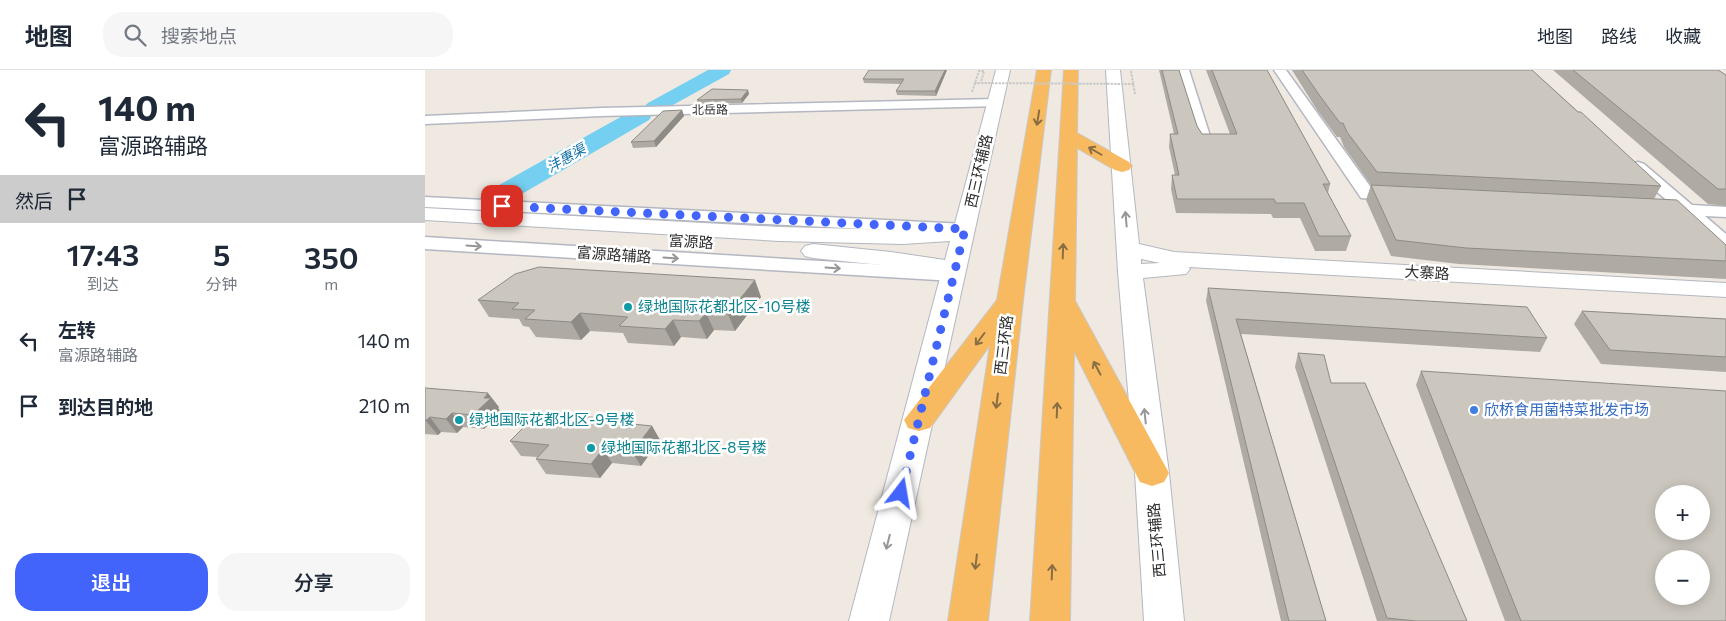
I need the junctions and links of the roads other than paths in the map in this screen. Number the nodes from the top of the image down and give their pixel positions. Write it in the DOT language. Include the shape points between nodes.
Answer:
graph roads {
  1 [pos="1044,70"];
  2 [pos="1071,70"];
  3 [pos="1183,70"];
  4 [pos="1280,70"];
  5 [pos="1124,77"];
  6 [pos="993,85"];
  7 [pos="425,120"];
  8 [pos="1068,135"];
  9 [pos="1204,138"];
  10 [pos="1630,159"];
  11 [pos="1122,166"];
  12 [pos="1415,196"];
  13 [pos="425,202"];
  14 [pos="1639,208"];
  15 [pos="1688,210"];
  16 [pos="1726,212"];
  17 [pos="425,214"];
  18 [pos="425,226"];
  19 [pos="965,231"];
  20 [pos="425,243"];
  21 [pos="1726,244"];
  22 [pos="1129,260"];
  23 [pos="954,272"];
  24 [pos="1726,290"];
  25 [pos="1010,300"];
  26 [pos="1061,300"];
  27 [pos="1726,301"];
  28 [pos="919,420"];
  29 [pos="1152,473"];
  30 [pos="869,621"];
  31 [pos="968,621"];
  32 [pos="1050,621"];
  33 [pos="1164,621"];
  1 -- 25 [label="highway, 西三环路, one-way"];
  2 -- 8 [label="highway"];
  3 -- 9 [label="street"];
  4 -- 12 [label="street" via="1367,194"];
  5 -- 11 [label="main road, 西三环辅路"];
  6 -- 7 [label="street, 北岳路" via="601,112"];
  6 -- 19 [label="main road, 西三环辅路"];
  11 -- 8 [label="highway, one-way"];
  26 -- 8 [label="highway, one-way"];
  10 -- 15 [label="street"];
  22 -- 11 [label="main road, 西三环辅路, one-way"];
  13 -- 19 [label="street"];
  14 -- 15 [label="street"];
  15 -- 16 [label="street"];
  15 -- 21 [label="street"];
  17 -- 19 [label="main road, 富源路" via="789,234 903,237"];
  18 -- 23 [label="main road, 富源路" via="743,245 891,259"];
  19 -- 23 [label="main road, 西三环辅路"];
  20 -- 23 [label="street, 富源路辅路, one-way"];
  22 -- 24 [label="main road, 大寨路" via="1175,259"];
  22 -- 27 [label="main road, 大寨路" via="1174,269"];
  29 -- 22 [label="main road, 西三环辅路, one-way"];
  23 -- 28 [label="main road, 西三环辅路"];
  25 -- 28 [label="highway, one-way"];
  25 -- 31 [label="highway, 西三环路, one-way"];
  29 -- 26 [label="highway, one-way"];
  32 -- 26 [label="highway, one-way"];
  28 -- 30 [label="main road, 西三环辅路, one-way"];
  29 -- 33 [label="main road, 西三环辅路"];
}
